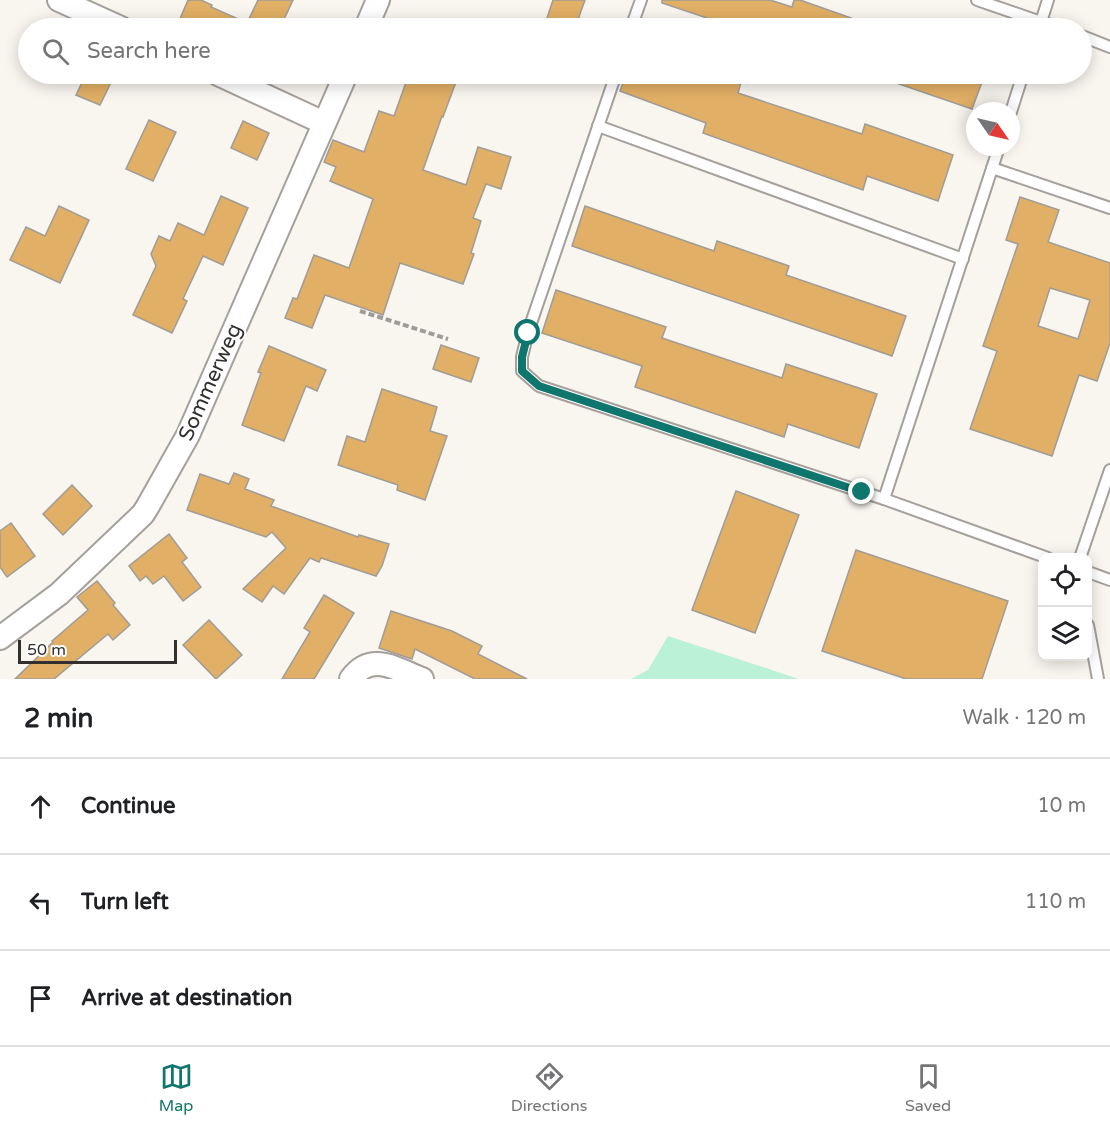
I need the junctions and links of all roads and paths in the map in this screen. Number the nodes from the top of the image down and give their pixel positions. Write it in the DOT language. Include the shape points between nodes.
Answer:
graph roads {
  1 [pos="59,0"];
  2 [pos="378,0"];
  3 [pos="641,0"];
  4 [pos="977,0"];
  5 [pos="1048,0"];
  6 [pos="99,18"];
  7 [pos="370,18"];
  8 [pos="635,18"];
  9 [pos="1022,18"];
  10 [pos="1042,18"];
  11 [pos="1092,40"];
  12 [pos="1110,46"];
  13 [pos="240,84"];
  14 [pos="342,84"];
  15 [pos="613,84"];
  16 [pos="1020,84"];
  17 [pos="1014,102"];
  18 [pos="324,123"];
  19 [pos="598,126"];
  20 [pos="996,156"];
  21 [pos="993,168"];
  22 [pos="1110,208"];
  23 [pos="963,259"];
  24 [pos="360,311"];
  25 [pos="448,339"];
  26 [pos="1110,470"];
  27 [pos="884,500"];
  28 [pos="1082,553"];
  29 [pos="1038,555"];
  30 [pos="1092,573"];
  31 [pos="1110,580"];
  32 [pos="0,638"];
  33 [pos="1092,647"];
  34 [pos="351,679"];
  35 [pos="422,679"];
  36 [pos="1098,679"];
  1 -- 6 [label="street"];
  2 -- 7 [label="street"];
  3 -- 8 [label="lane"];
  4 -- 9 [label="lane"];
  5 -- 10 [label="lane"];
  11 -- 12 [label="lane"];
  13 -- 18 [label="street"];
  14 -- 18 [label="street, Sommerweg"];
  15 -- 19 [label="lane"];
  16 -- 17 [label="lane"];
  18 -- 32 [label="street, Sommerweg" via="188,435 143,514 59,594"];
  19 -- 23 [label="lane"];
  19 -- 27 [label="lane" via="528,333 522,371 539,386"];
  20 -- 21 [label="lane"];
  21 -- 22 [label="lane"];
  21 -- 23 [label="lane"];
  23 -- 27 [label="lane"];
  24 -- 25 [label="path"];
  26 -- 28 [label="lane"];
  27 -- 29 [label="lane"];
  30 -- 31 [label="lane"];
  33 -- 36 [label="lane"];
  34 -- 35 [label="street" via="360,668 372,663"];
}
